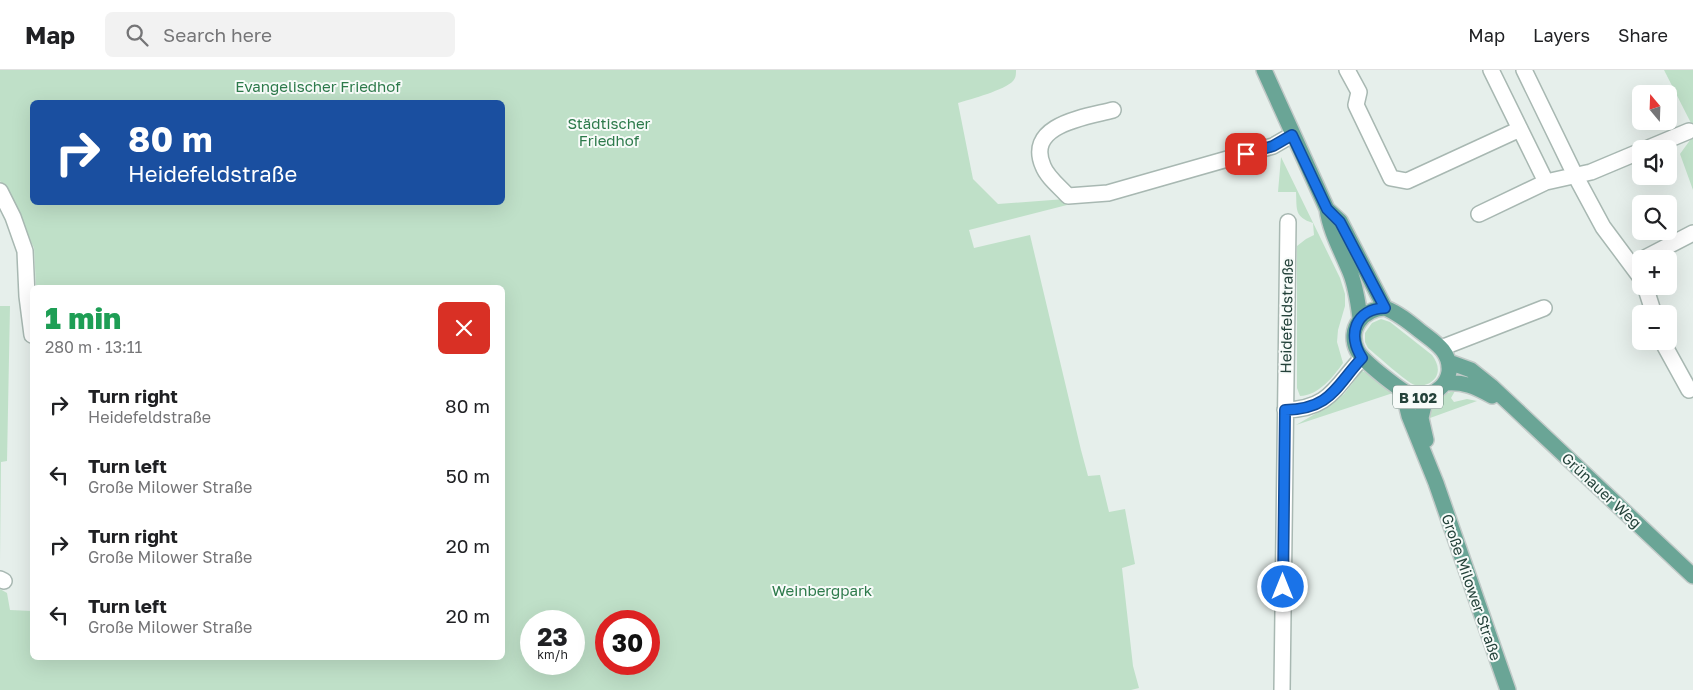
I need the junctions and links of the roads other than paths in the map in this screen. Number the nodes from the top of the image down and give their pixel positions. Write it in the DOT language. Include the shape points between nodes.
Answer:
graph roads {
  1 [pos="1264,70"];
  2 [pos="1348,70"];
  3 [pos="1491,70"];
  4 [pos="1524,70"];
  5 [pos="1113,110"];
  6 [pos="1520,129"];
  7 [pos="1689,131"];
  8 [pos="1292,135"];
  9 [pos="1668,140"];
  10 [pos="1632,155"];
  11 [pos="1575,175"];
  12 [pos="1546,182"];
  13 [pos="0,191"];
  14 [pos="1327,209"];
  15 [pos="1478,214"];
  16 [pos="1288,222"];
  17 [pos="1693,234"];
  18 [pos="1660,250"];
  19 [pos="1632,254"];
  20 [pos="1385,308"];
  21 [pos="1544,308"];
  22 [pos="1360,318"];
  23 [pos="30,319"];
  24 [pos="1441,348"];
  25 [pos="1667,350"];
  26 [pos="1362,358"];
  27 [pos="1449,362"];
  28 [pos="1445,383"];
  29 [pos="1689,390"];
  30 [pos="1403,391"];
  31 [pos="1426,397"];
  32 [pos="1511,406"];
  33 [pos="1285,410"];
  34 [pos="1436,483"];
  35 [pos="1692,574"];
  36 [pos="1282,690"];
  37 [pos="1508,690"];
  1 -- 8 [label="main road"];
  2 -- 6 [label="street" via="1359,92 1356,105 1391,178 1407,181"];
  3 -- 6 [label="street"];
  4 -- 11 [label="street"];
  5 -- 8 [label="street" via="1063,124 1048,132 1043,139 1040,152 1043,167 1068,196 1108,193 1273,146"];
  6 -- 12 [label="street"];
  7 -- 9 [label="street"];
  8 -- 14 [label="main road"];
  10 -- 11 [label="street" via="1591,172"];
  11 -- 12 [label="street"];
  11 -- 19 [label="street" via="1603,226"];
  12 -- 15 [label="street"];
  13 -- 23 [label="street" via="14,217 25,251"];
  14 -- 20 [label="main road" via="1340,222"];
  14 -- 22 [label="main road" via="1329,224 1351,274"];
  16 -- 33 [label="street, Heidefeldstraße"];
  17 -- 18 [label="street"];
  20 -- 22 [label="main road" via="1370,310"];
  20 -- 24 [label="main road" via="1394,311"];
  21 -- 24 [label="street"];
  22 -- 26 [label="main road" via="1354,340"];
  24 -- 27 [label="main road"];
  25 -- 29 [label="street"];
  26 -- 30 [label="main road, B 102"];
  26 -- 33 [label="street" via="1323,402 1299,410"];
  27 -- 28 [label="main road, B 102"];
  27 -- 32 [label="main road, Grünauer Weg" via="1471,370"];
  28 -- 31 [label="main road, B 102"];
  28 -- 32 [label="main road, Grünauer Weg" via="1467,384"];
  30 -- 31 [label="main road, B 102"];
  30 -- 34 [label="main road, Große Milower Straße / B 102" via="1409,416"];
  31 -- 34 [label="main road, Große Milower Straße / B 102" via="1421,418"];
  32 -- 35 [label="main road, Grünauer Weg"];
  33 -- 36 [label="street, Heidefeldstraße"];
  34 -- 37 [label="main road, Große Milower Straße / B 102"];
}
